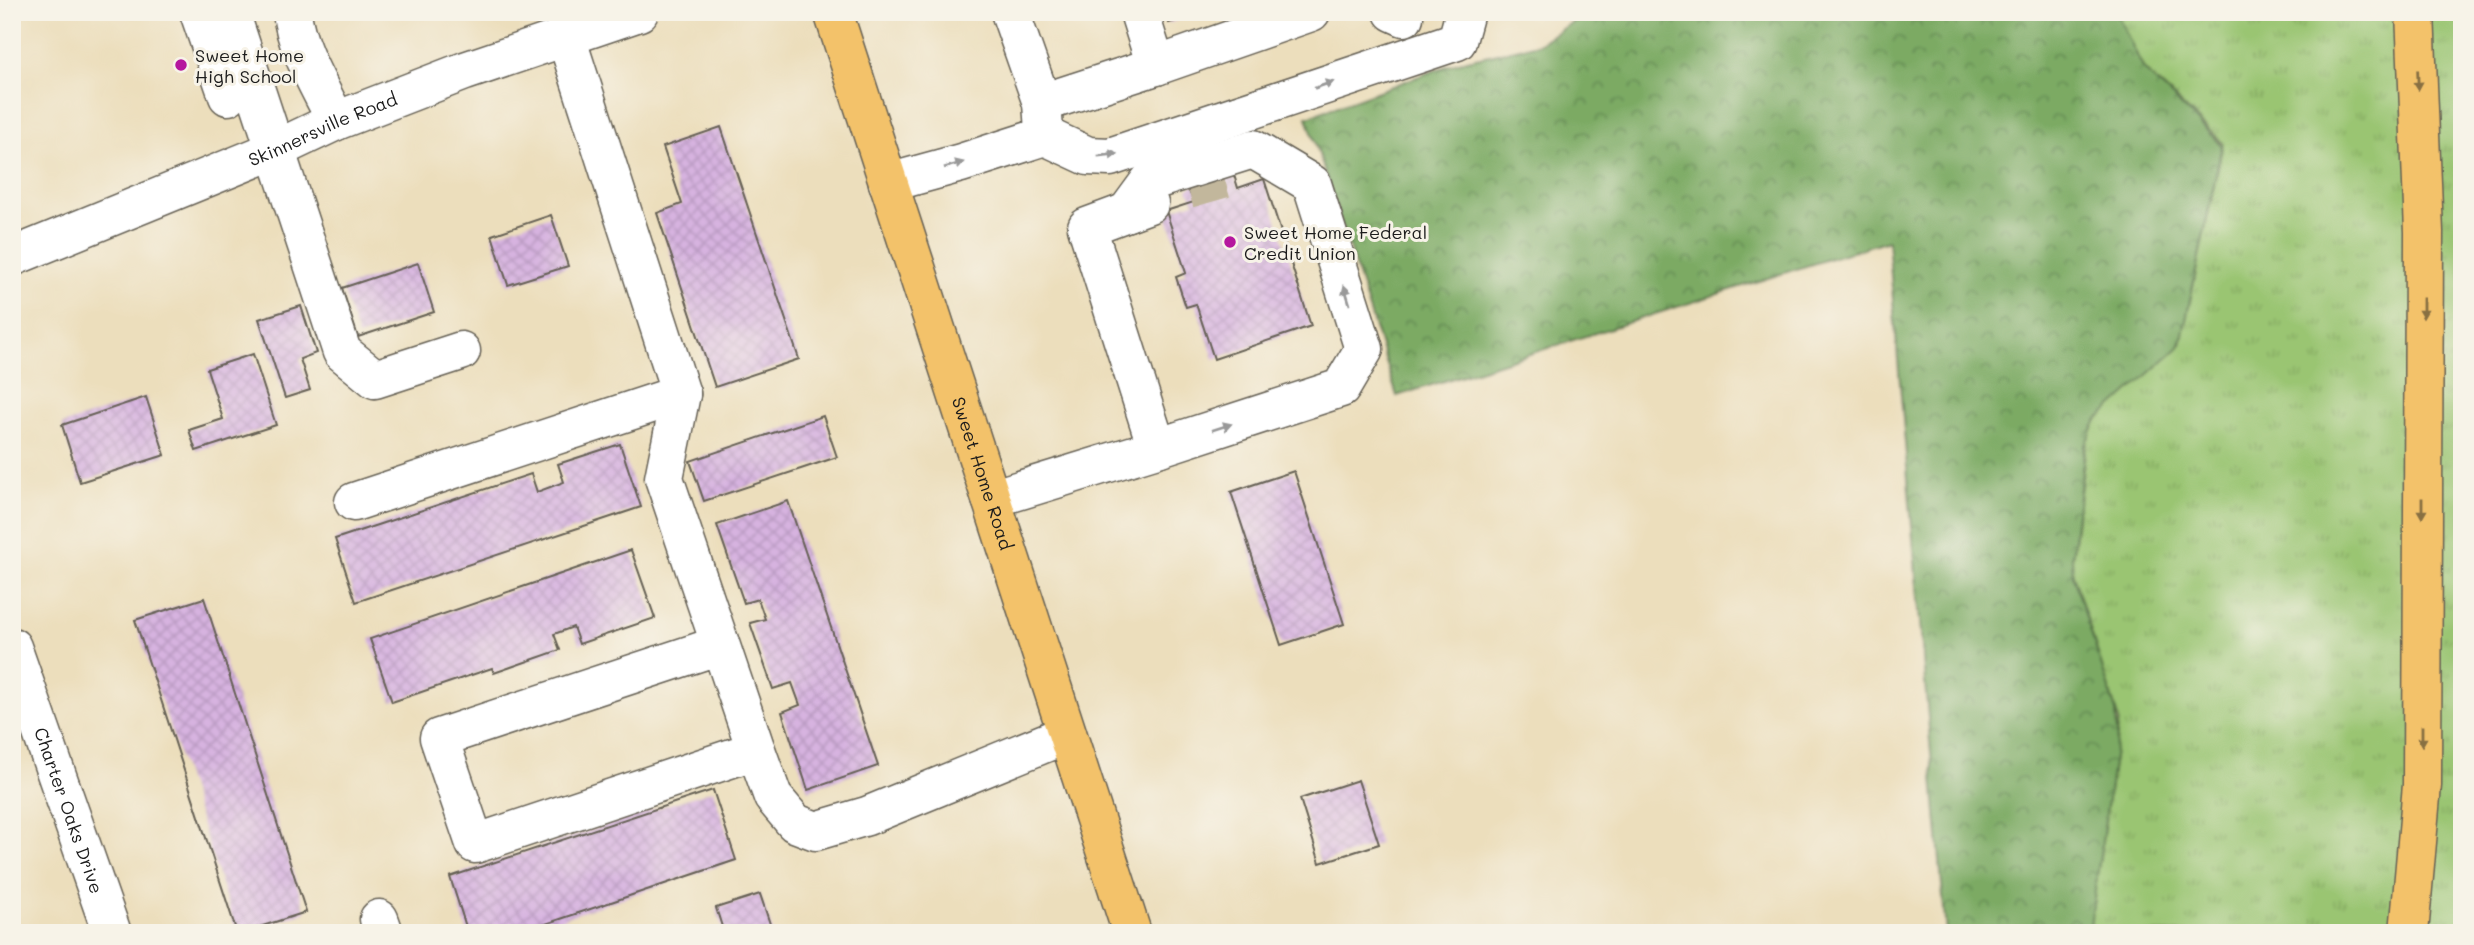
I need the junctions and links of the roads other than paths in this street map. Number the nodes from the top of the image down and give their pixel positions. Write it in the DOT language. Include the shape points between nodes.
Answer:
graph roads {
  1 [pos="199,12"];
  2 [pos="230,12"];
  3 [pos="292,12"];
  4 [pos="639,12"];
  5 [pos="833,12"];
  6 [pos="1010,12"];
  7 [pos="1139,12"];
  8 [pos="1311,12"];
  9 [pos="1465,12"];
  10 [pos="2415,12"];
  11 [pos="566,37"];
  12 [pos="1156,66"];
  13 [pos="228,96"];
  14 [pos="1043,119"];
  15 [pos="336,121"];
  16 [pos="277,149"];
  17 [pos="1282,166"];
  18 [pos="1233,176"];
  19 [pos="888,183"];
  20 [pos="1188,189"];
  21 [pos="1127,212"];
  22 [pos="12,257"];
  23 [pos="461,351"];
  24 [pos="681,394"];
  25 [pos="1157,449"];
  26 [pos="991,499"];
  27 [pos="354,502"];
  28 [pos="720,645"];
  29 [pos="12,647"];
  30 [pos="1068,734"];
  31 [pos="756,750"];
  32 [pos="112,933"];
  33 [pos="1132,933"];
  34 [pos="2409,933"];
  1 -- 13 [label="street"];
  2 -- 16 [label="street"];
  3 -- 15 [label="street" via="306,60"];
  4 -- 11 [label="street, Skinnersville Road"];
  5 -- 19 [label="main road, Sweet Home Road"];
  6 -- 14 [label="street"];
  7 -- 12 [label="street"];
  8 -- 12 [label="street"];
  14 -- 9 [label="street, one-way" via="1088,156 1110,157 1457,41"];
  10 -- 34 [label="main road, one-way" via="2424,232 2422,771"];
  11 -- 15 [label="street, Skinnersville Road"];
  11 -- 24 [label="street"];
  12 -- 14 [label="street"];
  19 -- 14 [label="street, one-way" via="961,163"];
  15 -- 16 [label="street, Skinnersville Road"];
  16 -- 22 [label="street, Skinnersville Road"];
  16 -- 23 [label="street" via="342,352 375,379"];
  17 -- 18 [label="street"];
  17 -- 21 [label="street" via="1253,149 1149,182"];
  25 -- 17 [label="street, one-way" via="1341,388 1364,349 1312,184"];
  19 -- 26 [label="main road, Sweet Home Road"];
  20 -- 21 [label="street"];
  21 -- 25 [label="street" via="1087,227"];
  24 -- 27 [label="street"];
  24 -- 28 [label="street" via="664,478"];
  25 -- 26 [label="street"];
  26 -- 30 [label="main road, Sweet Home Road"];
  28 -- 31 [label="street"];
  28 -- 31 [label="street" via="439,738 475,844"];
  29 -- 32 [label="street, Charter Oaks Drive"];
  30 -- 31 [label="street" via="867,817 816,831 795,823 773,797"];
  30 -- 33 [label="main road, Sweet Home Road"];
}
